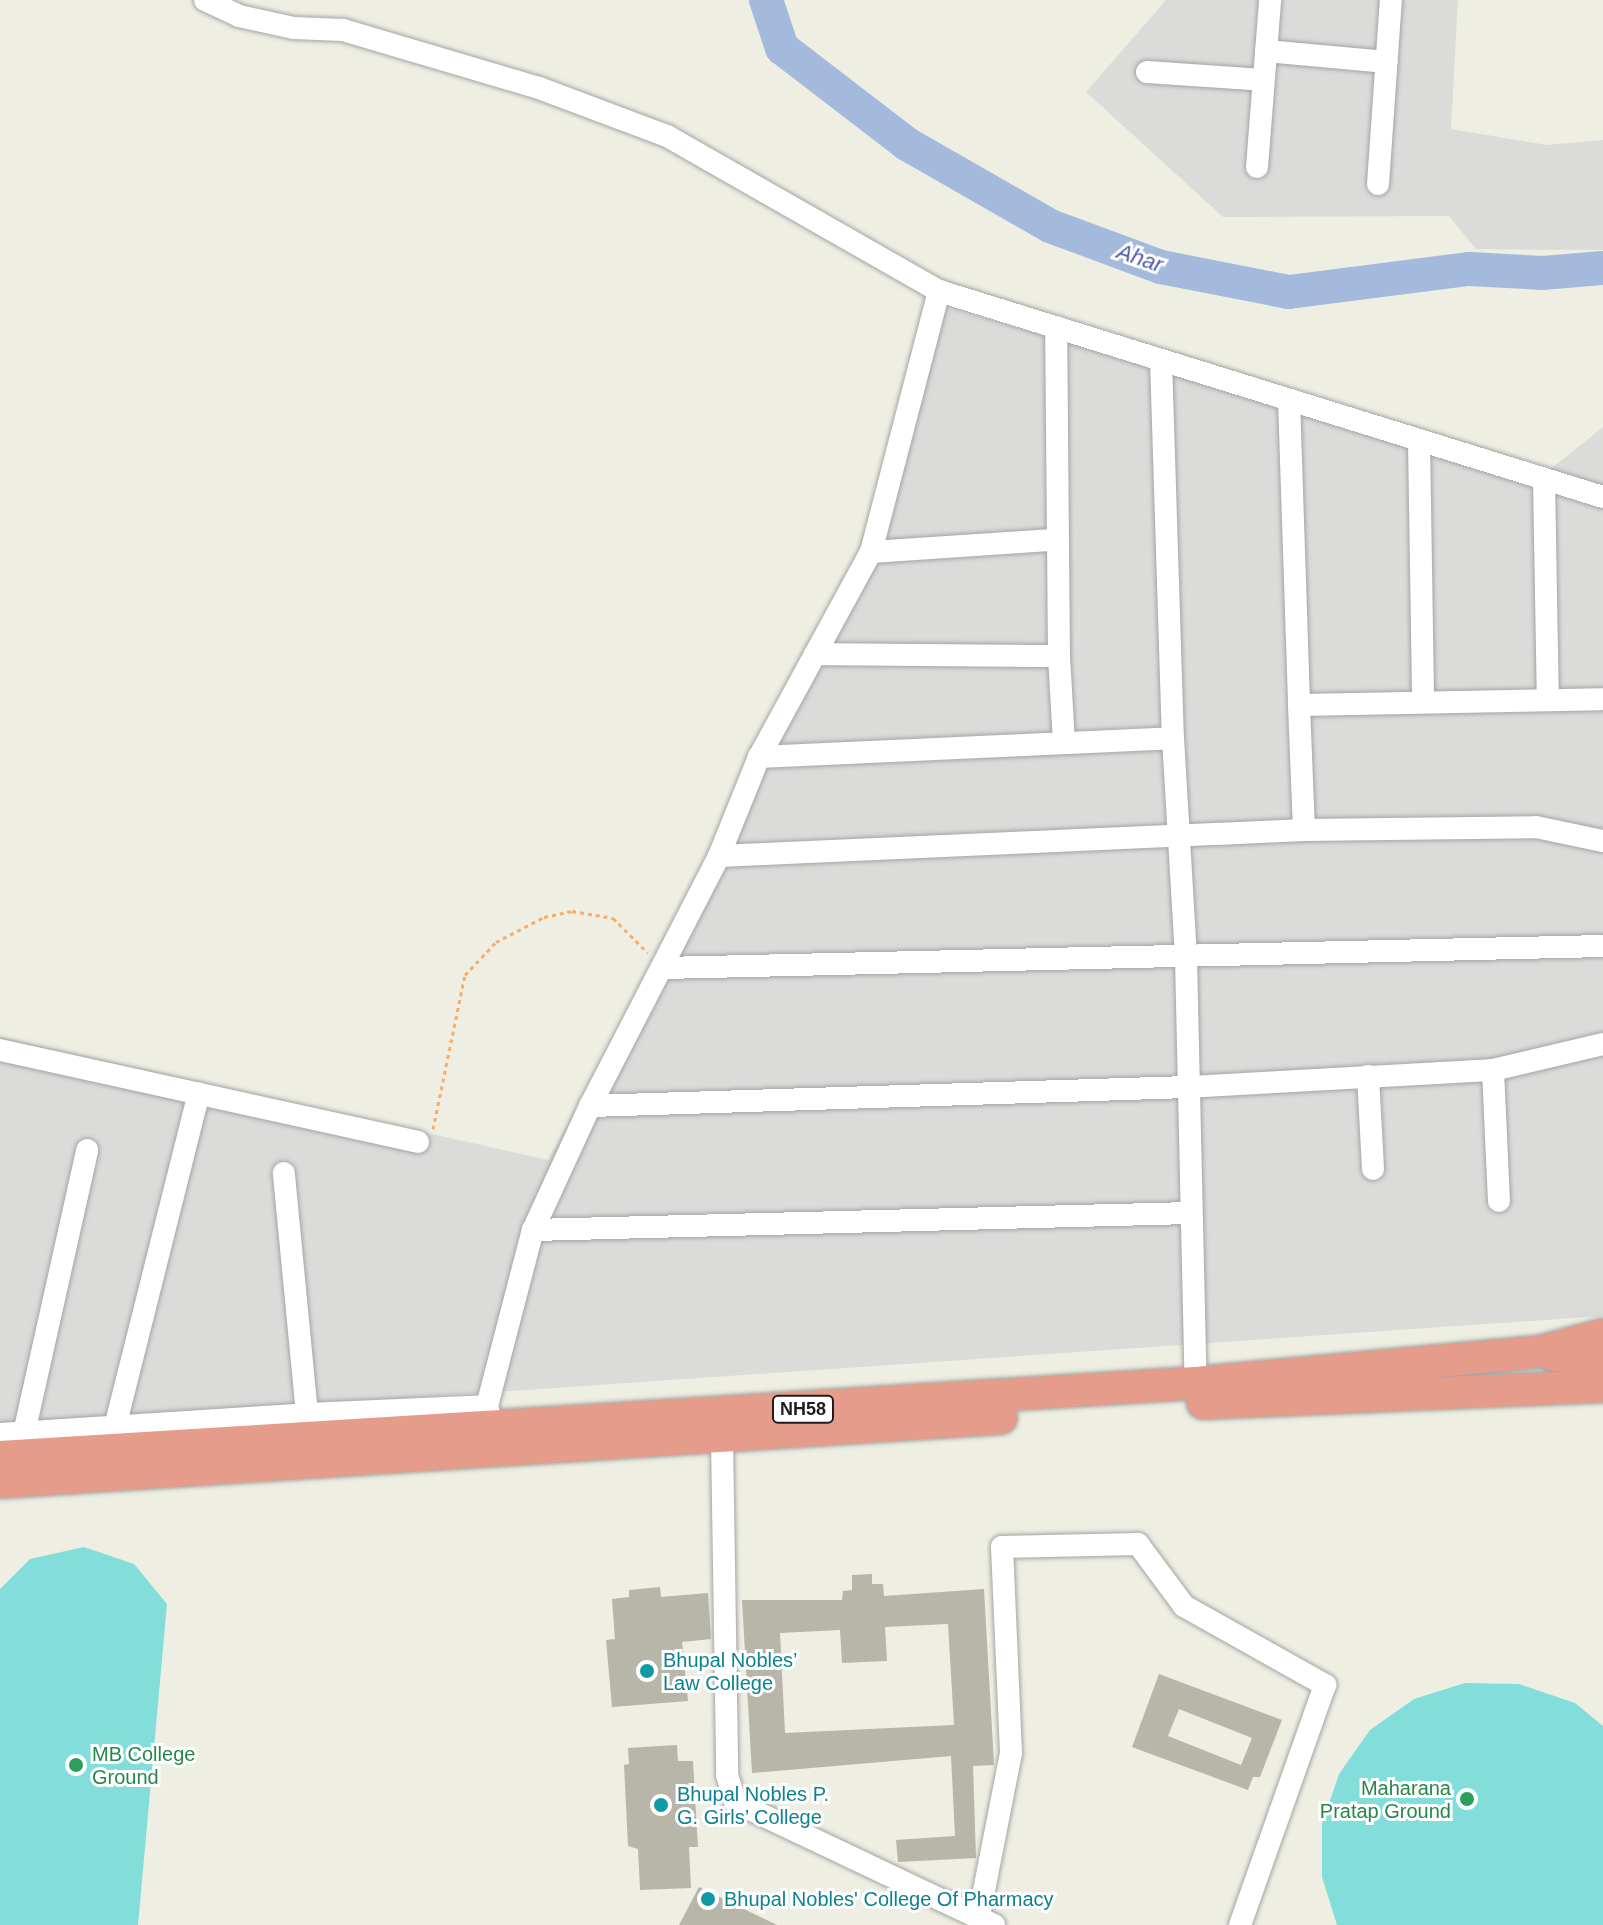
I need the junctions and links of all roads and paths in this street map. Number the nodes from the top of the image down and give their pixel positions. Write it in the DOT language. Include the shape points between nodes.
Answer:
graph roads {
  1 [pos="205,0"];
  2 [pos="1270,0"];
  3 [pos="1391,0"];
  4 [pos="1266,51"];
  5 [pos="1387,62"];
  6 [pos="1147,72"];
  7 [pos="1263,80"];
  8 [pos="1257,167"];
  9 [pos="1378,184"];
  10 [pos="939,291"];
  11 [pos="1056,327"];
  12 [pos="1161,360"];
  13 [pos="1289,400"];
  14 [pos="1419,440"];
  15 [pos="1544,479"];
  16 [pos="1603,497"];
  17 [pos="1054,540"];
  18 [pos="871,552"];
  19 [pos="815,654"];
  20 [pos="1059,656"];
  21 [pos="1548,698"];
  22 [pos="1603,699"];
  23 [pos="1423,702"];
  24 [pos="1299,705"];
  25 [pos="1173,738"];
  26 [pos="1064,743"];
  27 [pos="759,757"];
  28 [pos="1304,830"];
  29 [pos="1179,836"];
  30 [pos="1603,841"];
  31 [pos="719,856"];
  32 [pos="1603,946"];
  33 [pos="1186,958"];
  34 [pos="663,968"];
  35 [pos="1603,1044"];
  36 [pos="0,1050"];
  37 [pos="1493,1070"];
  38 [pos="1368,1076"];
  39 [pos="1188,1087"];
  40 [pos="199,1093"];
  41 [pos="590,1106"];
  42 [pos="418,1142"];
  43 [pos="87,1150"];
  44 [pos="1373,1169"];
  45 [pos="284,1173"];
  46 [pos="1499,1201"];
  47 [pos="1190,1213"];
  48 [pos="533,1230"];
  49 [pos="1603,1335"];
  50 [pos="1539,1352"];
  51 [pos="1603,1365"];
  52 [pos="1603,1386"];
  53 [pos="1546,1387"];
  54 [pos="1197,1394"];
  55 [pos="307,1414"];
  56 [pos="490,1416"];
  57 [pos="115,1427"];
  58 [pos="722,1427"];
  59 [pos="24,1433"];
  60 [pos="0,1434"];
  61 [pos="0,1457"];
  62 [pos="0,1482"];
  63 [pos="986,1921"];
  64 [pos="1240,1925"];
  1 -- 10 [label="street" via="239,16 358,34 539,88 667,136"];
  2 -- 4 [label="street"];
  3 -- 5 [label="street"];
  4 -- 5 [label="street"];
  4 -- 7 [label="street"];
  5 -- 9 [label="street"];
  6 -- 7 [label="street"];
  7 -- 8 [label="street"];
  10 -- 11 [label="street"];
  10 -- 18 [label="street"];
  11 -- 12 [label="street"];
  11 -- 17 [label="street"];
  12 -- 13 [label="street"];
  12 -- 25 [label="street"];
  13 -- 14 [label="street"];
  13 -- 24 [label="street"];
  14 -- 15 [label="street"];
  14 -- 23 [label="street"];
  15 -- 16 [label="street"];
  15 -- 21 [label="street"];
  17 -- 18 [label="street"];
  17 -- 20 [label="street"];
  18 -- 19 [label="street"];
  19 -- 20 [label="street"];
  19 -- 27 [label="street"];
  20 -- 26 [label="street"];
  21 -- 22 [label="street"];
  21 -- 23 [label="street"];
  23 -- 24 [label="street"];
  24 -- 28 [label="street"];
  25 -- 26 [label="street"];
  25 -- 29 [label="street"];
  26 -- 27 [label="street"];
  27 -- 31 [label="street"];
  28 -- 29 [label="street"];
  28 -- 30 [label="street" via="1536,827"];
  29 -- 31 [label="street"];
  29 -- 33 [label="street"];
  31 -- 34 [label="street"];
  32 -- 33 [label="street"];
  33 -- 34 [label="street"];
  33 -- 39 [label="street"];
  34 -- 41 [label="street"];
  34 -- 42 [label="path" via="613,918 572,911 544,917 496,942 465,975 433,1132"];
  35 -- 37 [label="street"];
  36 -- 40 [label="street"];
  37 -- 38 [label="street"];
  37 -- 46 [label="street"];
  38 -- 39 [label="street"];
  38 -- 44 [label="street"];
  39 -- 41 [label="street"];
  39 -- 47 [label="street"];
  40 -- 42 [label="street"];
  40 -- 57 [label="street"];
  41 -- 48 [label="street"];
  43 -- 59 [label="street"];
  45 -- 55 [label="street"];
  47 -- 48 [label="street"];
  47 -- 54 [label="street"];
  48 -- 56 [label="street"];
  49 -- 50 [label="highway, NH58"];
  50 -- 51 [label="highway"];
  50 -- 54 [label="highway, NH58"];
  51 -- 53 [label="highway"];
  52 -- 53 [label="highway, NH58"];
  53 -- 54 [label="highway, NH58"];
  54 -- 58 [label="highway, NH58"];
  55 -- 56 [label="street"];
  55 -- 57 [label="street"];
  56 -- 58 [label="highway, NH58"];
  56 -- 61 [label="highway, NH58"];
  57 -- 59 [label="street"];
  58 -- 62 [label="highway, NH58"];
  58 -- 63 [label="street" via="727,1775 735,1802"];
  59 -- 60 [label="street"];
  63 -- 64 [label="street" via="1011,1753 1002,1547 1138,1544 1184,1606 1325,1685"];
}
